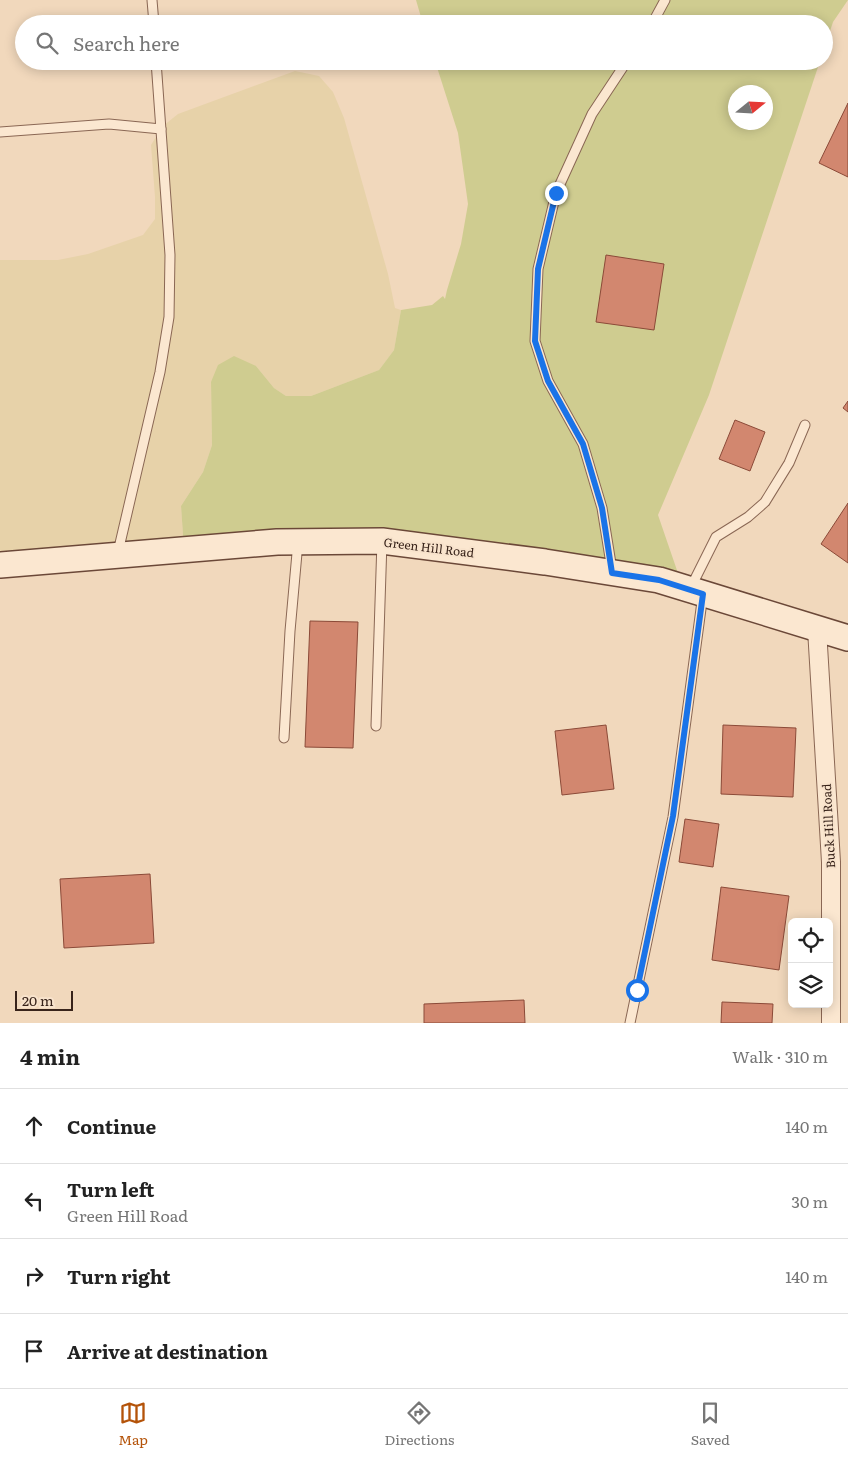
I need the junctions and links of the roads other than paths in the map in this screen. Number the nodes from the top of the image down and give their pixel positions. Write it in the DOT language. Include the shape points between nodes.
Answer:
graph roads {
  1 [pos="152,0"];
  2 [pos="665,0"];
  3 [pos="153,15"];
  4 [pos="657,15"];
  5 [pos="157,70"];
  6 [pos="621,70"];
  7 [pos="161,129"];
  8 [pos="0,132"];
  9 [pos="805,425"];
  10 [pos="382,541"];
  11 [pos="298,542"];
  12 [pos="117,555"];
  13 [pos="0,565"];
  14 [pos="612,573"];
  15 [pos="696,592"];
  16 [pos="817,629"];
  17 [pos="848,638"];
  18 [pos="376,726"];
  19 [pos="284,738"];
  20 [pos="630,1023"];
  21 [pos="831,1023"];
  1 -- 3 [label="lane"];
  2 -- 4 [label="lane"];
  5 -- 7 [label="lane"];
  6 -- 14 [label="lane" via="592,114 556,193 538,269 535,341 548,381 583,444 602,508"];
  7 -- 8 [label="lane" via="109,124"];
  7 -- 12 [label="lane" via="170,254 169,318 160,372"];
  9 -- 15 [label="lane" via="789,463 765,502 716,537"];
  10 -- 11 [label="main road, Green Hill Road"];
  10 -- 14 [label="main road, Green Hill Road"];
  10 -- 18 [label="lane"];
  11 -- 12 [label="main road, Green Hill Road"];
  11 -- 19 [label="lane"];
  12 -- 13 [label="main road, Green Hill Road"];
  14 -- 15 [label="main road, Green Hill Road" via="659,580"];
  15 -- 16 [label="main road, Green Hill Road"];
  15 -- 20 [label="lane" via="673,816"];
  16 -- 17 [label="main road, Green Hill Road"];
  16 -- 21 [label="street, Buck Hill Road" via="831,862"];
}
